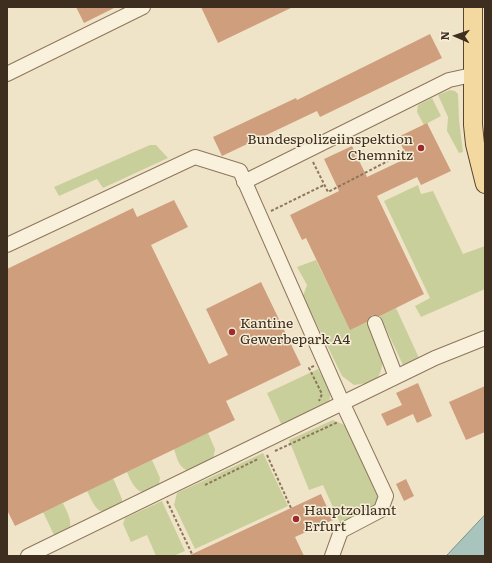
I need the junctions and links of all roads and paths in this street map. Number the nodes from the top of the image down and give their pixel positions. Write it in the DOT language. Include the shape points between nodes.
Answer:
graph roads {
  1 [pos="143,7"];
  2 [pos="473,7"];
  3 [pos="7,74"];
  4 [pos="472,75"];
  5 [pos="307,150"];
  6 [pos="388,161"];
  7 [pos="244,182"];
  8 [pos="485,184"];
  9 [pos="324,185"];
  10 [pos="260,217"];
  11 [pos="7,245"];
  12 [pos="375,323"];
  13 [pos="485,338"];
  14 [pos="324,362"];
  15 [pos="396,377"];
  16 [pos="342,404"];
  17 [pos="321,414"];
  18 [pos="349,417"];
  19 [pos="267,455"];
  20 [pos="202,487"];
  21 [pos="165,497"];
  22 [pos="174,499"];
  23 [pos="291,508"];
  24 [pos="49,552"];
  25 [pos="192,554"];
  26 [pos="28,556"];
  27 [pos="332,556"];
  1 -- 3 [label="lane"];
  2 -- 4 [label="main road"];
  4 -- 5 [label="lane" via="449,80"];
  4 -- 8 [label="main road" via="475,144"];
  5 -- 7 [label="lane"];
  5 -- 9 [label="path"];
  6 -- 9 [label="path" via="328,192"];
  7 -- 10 [label="lane"];
  7 -- 11 [label="lane" via="240,171 195,157"];
  9 -- 10 [label="path"];
  10 -- 14 [label="lane"];
  12 -- 15 [label="lane"];
  13 -- 15 [label="lane"];
  14 -- 16 [label="lane"];
  14 -- 17 [label="path" via="309,368 322,394 316,407"];
  15 -- 16 [label="lane"];
  16 -- 17 [label="lane"];
  16 -- 18 [label="lane"];
  17 -- 21 [label="lane"];
  18 -- 19 [label="path"];
  18 -- 27 [label="lane" via="386,496 381,510 342,531"];
  19 -- 20 [label="path"];
  19 -- 23 [label="path"];
  21 -- 22 [label="path"];
  21 -- 24 [label="lane"];
  21 -- 25 [label="path"];
  24 -- 26 [label="lane"];
}
